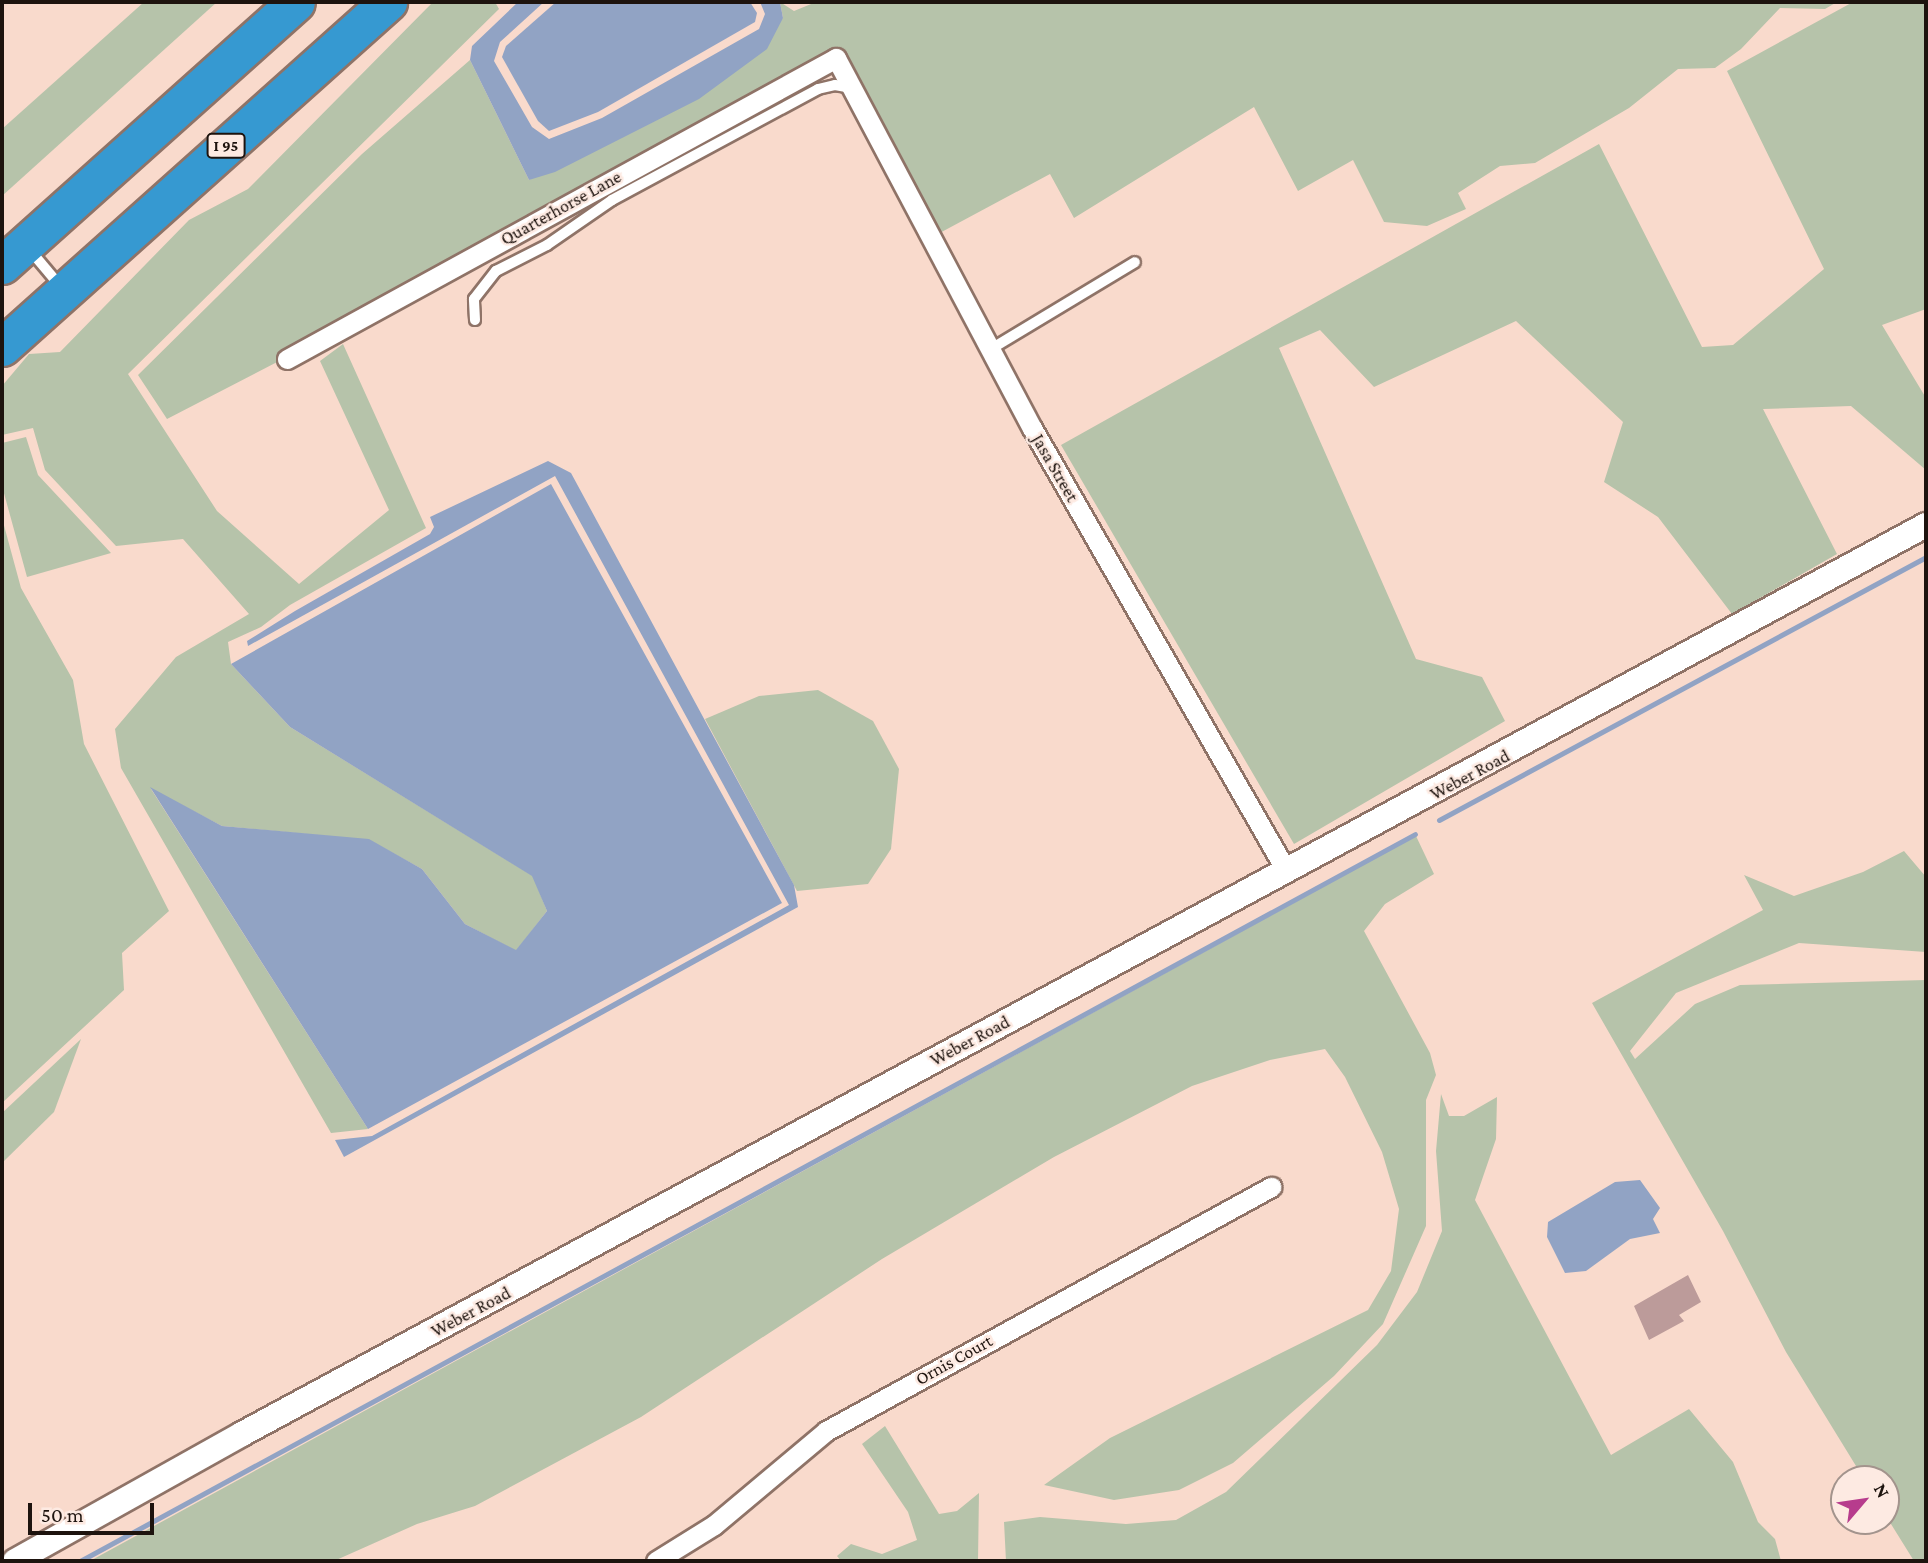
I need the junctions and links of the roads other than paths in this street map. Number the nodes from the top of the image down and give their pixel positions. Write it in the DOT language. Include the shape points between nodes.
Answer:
graph roads {
  1 [pos="296,2"];
  2 [pos="388,2"];
  3 [pos="836,58"];
  4 [pos="852,88"];
  5 [pos="14,255"];
  6 [pos="1135,262"];
  7 [pos="65,291"];
  8 [pos="475,320"];
  9 [pos="2,347"];
  10 [pos="991,349"];
  11 [pos="287,359"];
  12 [pos="1926,525"];
  13 [pos="1287,872"];
  14 [pos="1271,1187"];
  15 [pos="15,1561"];
  16 [pos="656,1561"];
  1 -- 5 [label="highway"];
  2 -- 7 [label="highway, I 95"];
  3 -- 4 [label="street, Jasa Street"];
  3 -- 11 [label="street, Quarterhorse Lane"];
  4 -- 8 [label="lane" via="818,89 612,200 547,245 496,271 474,299"];
  4 -- 10 [label="street, Jasa Street"];
  5 -- 7 [label="lane"];
  6 -- 10 [label="lane"];
  7 -- 9 [label="highway, I 95"];
  10 -- 13 [label="street, Jasa Street"];
  12 -- 13 [label="street, Weber Road"];
  13 -- 15 [label="street, Weber Road" via="242,1434"];
  14 -- 16 [label="street, Ornis Court" via="826,1431 714,1525"];
}
